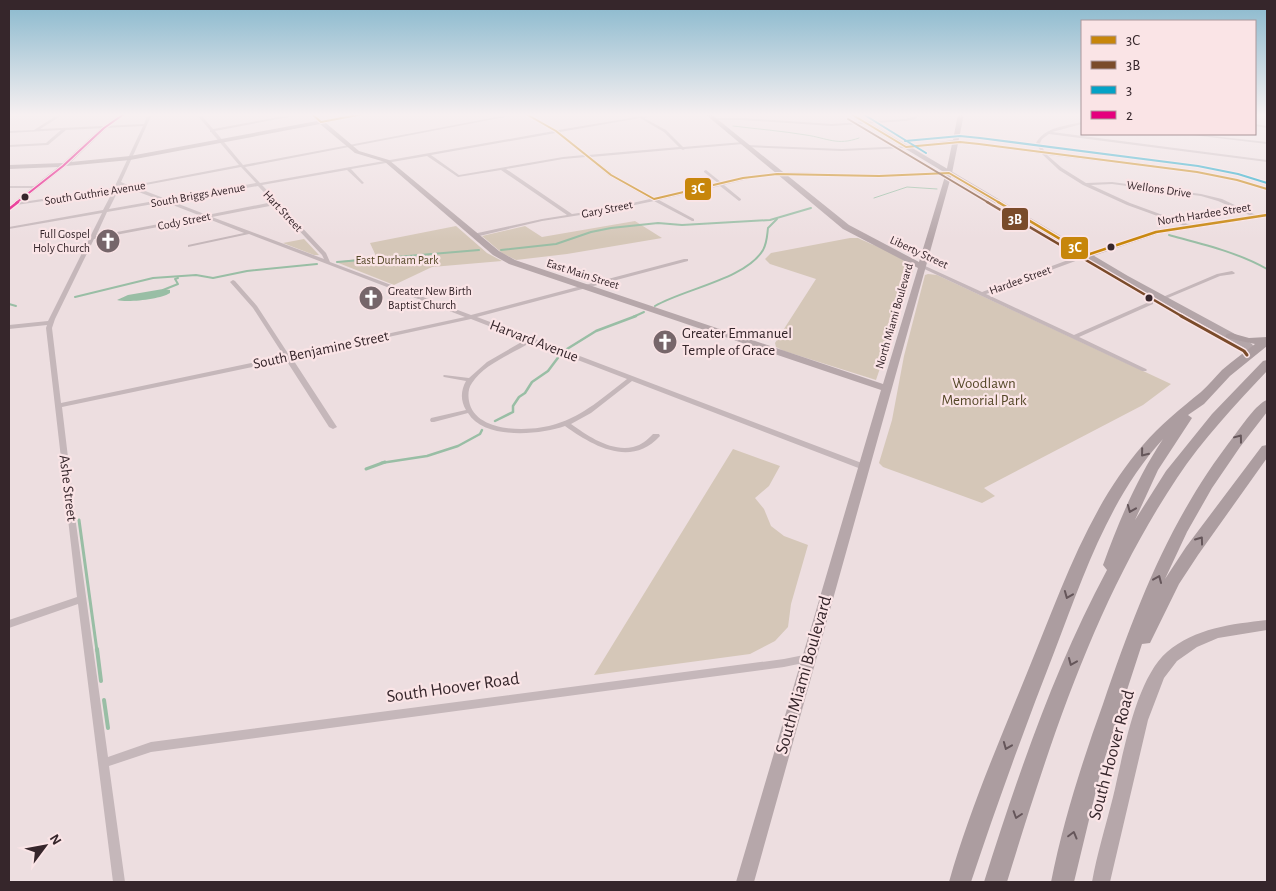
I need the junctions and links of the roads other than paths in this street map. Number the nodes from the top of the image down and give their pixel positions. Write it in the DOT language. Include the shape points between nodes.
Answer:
graph roads {
  1 [pos="74,156"];
  2 [pos="143,156"];
  3 [pos="233,156"];
  4 [pos="298,156"];
  5 [pos="369,156"];
  6 [pos="418,156"];
  7 [pos="429,156"];
  8 [pos="587,156"];
  9 [pos="592,156"];
  10 [pos="758,156"];
  11 [pos="920,156"];
  12 [pos="951,156"];
  13 [pos="1046,156"];
  14 [pos="1069,156"];
  15 [pos="1221,156"];
  16 [pos="130,158"];
  17 [pos="387,161"];
  18 [pos="1267,161"];
  19 [pos="932,163"];
  20 [pos="950,163"];
  21 [pos="64,165"];
  22 [pos="242,166"];
  23 [pos="9,167"];
  24 [pos="348,168"];
  25 [pos="501,168"];
  26 [pos="706,171"];
  27 [pos="949,173"];
  28 [pos="780,174"];
  29 [pos="946,182"];
  30 [pos="119,183"];
  31 [pos="362,183"];
  32 [pos="258,184"];
  33 [pos="722,184"];
  34 [pos="967,184"];
  35 [pos="1085,184"];
  36 [pos="9,187"];
  37 [pos="38,187"];
  38 [pos="130,188"];
  39 [pos="1267,189"];
  40 [pos="116,190"];
  41 [pos="654,199"];
  42 [pos="739,200"];
  43 [pos="164,201"];
  44 [pos="276,203"];
  45 [pos="16,204"];
  46 [pos="9,209"];
  47 [pos="105,211"];
  48 [pos="572,216"];
  49 [pos="1267,216"];
  50 [pos="206,217"];
  51 [pos="1258,217"];
  52 [pos="692,220"];
  53 [pos="1188,226"];
  54 [pos="9,228"];
  55 [pos="250,233"];
  56 [pos="475,235"];
  57 [pos="92,238"];
  58 [pos="190,246"];
  59 [pos="1087,255"];
  60 [pos="686,260"];
  61 [pos="328,263"];
  62 [pos="922,266"];
  63 [pos="1232,273"];
  64 [pos="233,282"];
  65 [pos="583,287"];
  66 [pos="982,294"];
  67 [pos="1165,301"];
  68 [pos="1151,304"];
  69 [pos="471,317"];
  70 [pos="50,323"];
  71 [pos="9,327"];
  72 [pos="1231,336"];
  73 [pos="1074,337"];
  74 [pos="530,340"];
  75 [pos="1267,340"];
  76 [pos="1252,352"];
  77 [pos="287,358"];
  78 [pos="1265,365"];
  79 [pos="1144,370"];
  80 [pos="446,376"];
  81 [pos="632,378"];
  82 [pos="471,380"];
  83 [pos="886,388"];
  84 [pos="1204,395"];
  85 [pos="1267,404"];
  86 [pos="58,406"];
  87 [pos="469,411"];
  88 [pos="434,420"];
  89 [pos="566,424"];
  90 [pos="333,427"];
  91 [pos="656,436"];
  92 [pos="1267,449"];
  93 [pos="864,467"];
  94 [pos="82,599"];
  95 [pos="1098,601"];
  96 [pos="9,624"];
  97 [pos="1267,625"];
  98 [pos="809,658"];
  99 [pos="1110,706"];
  100 [pos="104,763"];
  101 [pos="119,882"];
  102 [pos="744,882"];
  103 [pos="960,882"];
  104 [pos="996,882"];
  105 [pos="1062,882"];
  106 [pos="1101,882"];
  1 -- 21 [label="street"];
  2 -- 16 [label="street"];
  3 -- 22 [label="street, Hart Street"];
  4 -- 22 [label="street, South Guthrie Avenue"];
  5 -- 17 [label="street, East Main Street"];
  6 -- 17 [label="street, South Briggs Avenue"];
  7 -- 25 [label="street" via="458,176"];
  8 -- 9 [label="street"];
  8 -- 25 [label="street"];
  8 -- 41 [label="street" via="611,175"];
  10 -- 28 [label="street, Liberty Street"];
  11 -- 19 [label="main road"];
  12 -- 20 [label="street, North Miami Boulevard"];
  13 -- 35 [label="street"];
  14 -- 39 [label="street" via="1202,173"];
  15 -- 18 [label="street"];
  16 -- 21 [label="street"];
  16 -- 30 [label="street, Ashe Street"];
  17 -- 24 [label="street, South Briggs Avenue"];
  17 -- 56 [label="street, East Main Street"];
  19 -- 20 [label="main road"];
  19 -- 27 [label="main road"];
  20 -- 27 [label="street, North Miami Boulevard"];
  21 -- 23 [label="street"];
  21 -- 37 [label="street"];
  22 -- 32 [label="street, Hart Street"];
  22 -- 38 [label="street, South Guthrie Avenue"];
  24 -- 31 [label="street"];
  24 -- 32 [label="street, South Briggs Avenue"];
  25 -- 48 [label="street"];
  26 -- 33 [label="street"];
  27 -- 28 [label="street, Gary Street" via="879,176"];
  27 -- 29 [label="street, North Miami Boulevard"];
  27 -- 34 [label="main road"];
  28 -- 33 [label="street, Gary Street" via="752,176"];
  28 -- 62 [label="street, Liberty Street" via="846,227"];
  29 -- 34 [label="main road"];
  29 -- 62 [label="street, North Miami Boulevard"];
  30 -- 38 [label="street, Harvard Avenue"];
  30 -- 40 [label="street, Ashe Street"];
  32 -- 43 [label="street, South Briggs Avenue"];
  32 -- 44 [label="street, Hart Street"];
  33 -- 41 [label="street, Gary Street"];
  33 -- 42 [label="street"];
  34 -- 59 [label="main road"];
  35 -- 51 [label="street, Wellons Drive" via="1112,183 1201,195"];
  35 -- 53 [label="street"];
  36 -- 37 [label="street"];
  37 -- 45 [label="street"];
  38 -- 40 [label="street, South Guthrie Avenue"];
  38 -- 43 [label="street, Harvard Avenue"];
  40 -- 45 [label="street, South Guthrie Avenue"];
  40 -- 47 [label="street, Ashe Street"];
  41 -- 48 [label="street, Gary Street"];
  41 -- 52 [label="street"];
  43 -- 47 [label="street, South Briggs Avenue"];
  43 -- 50 [label="street, Harvard Avenue"];
  44 -- 50 [label="street, Cody Street"];
  44 -- 61 [label="street, Hart Street" via="324,254"];
  45 -- 46 [label="street"];
  47 -- 54 [label="street, South Briggs Avenue"];
  47 -- 57 [label="street, Ashe Street"];
  48 -- 56 [label="street, Gary Street"];
  49 -- 51 [label="street, North Hardee Street"];
  50 -- 55 [label="street, Harvard Avenue"];
  50 -- 57 [label="street, Cody Street"];
  51 -- 53 [label="street, North Hardee Street"];
  53 -- 59 [label="street, North Hardee Street" via="1145,234"];
  55 -- 58 [label="street"];
  55 -- 61 [label="street, Harvard Avenue"];
  56 -- 65 [label="street, East Main Street" via="512,262"];
  57 -- 70 [label="street, Ashe Street"];
  59 -- 66 [label="street, Hardee Street"];
  59 -- 67 [label="main road"];
  60 -- 65 [label="street, South Benjamine Street"];
  61 -- 69 [label="street, Harvard Avenue"];
  62 -- 66 [label="street, Liberty Street"];
  62 -- 83 [label="street, North Miami Boulevard"];
  63 -- 67 [label="street" via="1219,275"];
  64 -- 77 [label="street" via="252,302"];
  65 -- 69 [label="street, South Benjamine Street"];
  65 -- 83 [label="street, East Main Street"];
  66 -- 73 [label="street, Liberty Street"];
  67 -- 72 [label="main road"];
  67 -- 76 [label="main road" via="1237,348"];
  68 -- 73 [label="street"];
  69 -- 74 [label="street, Harvard Avenue"];
  69 -- 77 [label="street, South Benjamine Street"];
  70 -- 71 [label="street"];
  70 -- 86 [label="street, Ashe Street"];
  72 -- 75 [label="highway" via="1249,341"];
  72 -- 76 [label="main road"];
  73 -- 79 [label="street, Liberty Street"];
  74 -- 81 [label="street, Harvard Avenue"];
  74 -- 82 [label="street" via="487,366"];
  75 -- 76 [label="highway"];
  76 -- 78 [label="highway"];
  76 -- 84 [label="highway"];
  77 -- 86 [label="street, South Benjamine Street"];
  77 -- 90 [label="street"];
  78 -- 95 [label="highway" via="1221,411 1179,464"];
  80 -- 82 [label="street"];
  81 -- 89 [label="street" via="588,412"];
  81 -- 93 [label="street, Harvard Avenue"];
  82 -- 87 [label="street" via="465,392"];
  83 -- 93 [label="street, North Miami Boulevard"];
  84 -- 95 [label="highway, one-way" via="1173,435 1143,483"];
  84 -- 103 [label="highway, one-way" via="1182,411 1150,444 1119,487 1098,524 1005,753"];
  99 -- 85 [label="highway, one-way" via="1171,550 1212,477"];
  86 -- 94 [label="street, Ashe Street"];
  87 -- 88 [label="street"];
  87 -- 89 [label="street" via="483,423 510,431"];
  89 -- 91 [label="street" via="595,443 612,449 646,446"];
  99 -- 92 [label="highway, one-way" via="1172,582"];
  93 -- 98 [label="street, South Miami Boulevard"];
  94 -- 96 [label="street"];
  94 -- 100 [label="street, Ashe Street"];
  95 -- 104 [label="highway, one-way" via="1037,751"];
  97 -- 106 [label="street, South Hoover Road" via="1216,633 1192,643 1172,657 1157,675 1140,720"];
  98 -- 100 [label="street, South Hoover Road" via="151,747"];
  98 -- 102 [label="street, South Miami Boulevard"];
  105 -- 99 [label="highway, one-way"];
  100 -- 101 [label="street, Ashe Street"];
}
